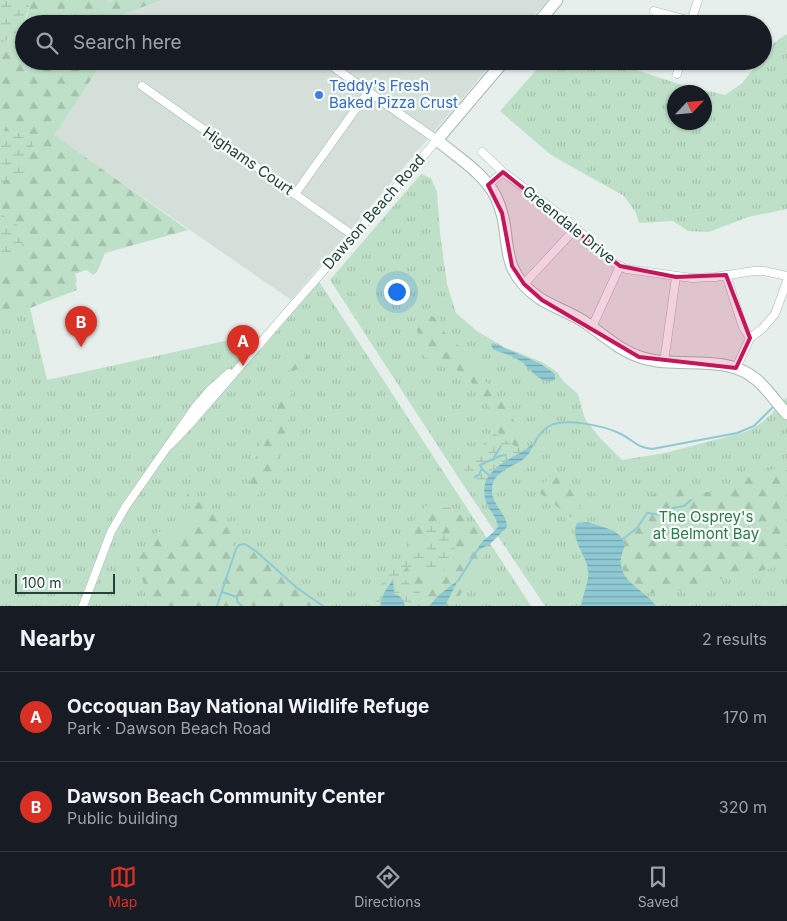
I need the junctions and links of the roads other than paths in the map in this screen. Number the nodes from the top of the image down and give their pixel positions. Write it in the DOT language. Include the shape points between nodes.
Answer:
graph roads {
  1 [pos="557,0"];
  2 [pos="698,0"];
  3 [pos="654,11"];
  4 [pos="544,15"];
  5 [pos="667,15"];
  6 [pos="693,15"];
  7 [pos="337,70"];
  8 [pos="496,70"];
  9 [pos="678,70"];
  10 [pos="677,74"];
  11 [pos="142,86"];
  12 [pos="368,92"];
  13 [pos="437,140"];
  14 [pos="482,152"];
  15 [pos="503,172"];
  16 [pos="488,185"];
  17 [pos="295,194"];
  18 [pos="576,228"];
  19 [pos="354,236"];
  20 [pos="620,266"];
  21 [pos="726,275"];
  22 [pos="787,276"];
  23 [pos="676,277"];
  24 [pos="787,281"];
  25 [pos="524,284"];
  26 [pos="592,327"];
  27 [pos="750,338"];
  28 [pos="664,362"];
  29 [pos="736,368"];
  30 [pos="787,414"];
  31 [pos="83,606"];
  1 -- 4 [label="street"];
  2 -- 6 [label="street"];
  3 -- 5 [label="street"];
  7 -- 12 [label="street"];
  8 -- 13 [label="street, Dawson Beach Road"];
  9 -- 10 [label="street"];
  11 -- 17 [label="street, Highams Court"];
  12 -- 13 [label="street"];
  12 -- 17 [label="street"];
  13 -- 16 [label="street"];
  13 -- 19 [label="street, Dawson Beach Road"];
  14 -- 15 [label="street, Greendale Drive"];
  15 -- 16 [label="street"];
  15 -- 18 [label="street, Greendale Drive"];
  16 -- 25 [label="street" via="502,213 509,260"];
  17 -- 19 [label="street, Highams Court"];
  18 -- 20 [label="street, Greendale Drive"];
  18 -- 25 [label="street"];
  19 -- 31 [label="street, Dawson Beach Road" via="243,362 206,394 190,414 140,484 112,532"];
  20 -- 23 [label="street, Greendale Drive"];
  20 -- 26 [label="street"];
  21 -- 22 [label="street, Greendale Drive" via="764,271"];
  21 -- 23 [label="street, Greendale Drive"];
  21 -- 27 [label="street" via="743,327"];
  23 -- 28 [label="street"];
  24 -- 27 [label="street" via="775,314"];
  25 -- 26 [label="street" via="542,300"];
  26 -- 28 [label="street" via="630,353"];
  27 -- 29 [label="street"];
  28 -- 29 [label="street"];
  29 -- 30 [label="street" via="756,379"];
}
